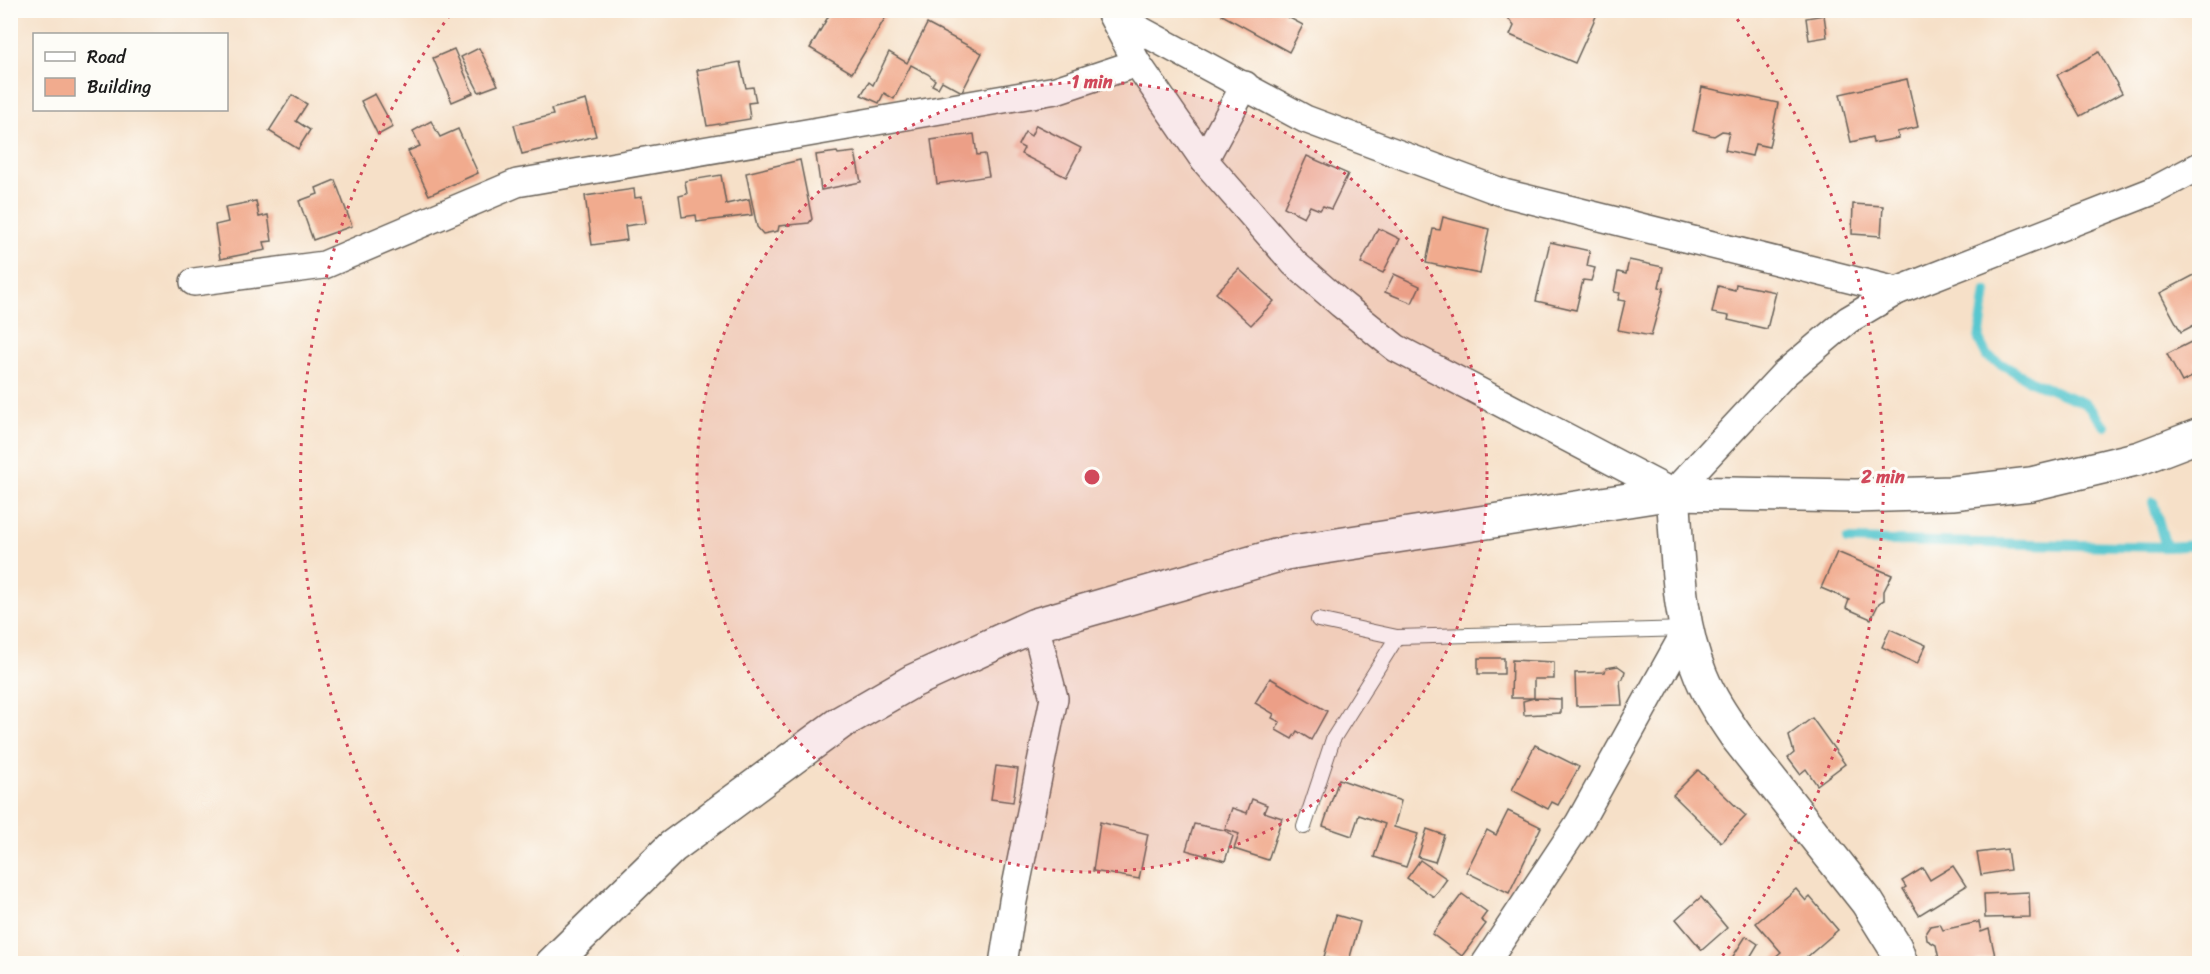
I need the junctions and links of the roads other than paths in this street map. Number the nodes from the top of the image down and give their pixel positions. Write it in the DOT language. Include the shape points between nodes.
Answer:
graph roads {
  1 [pos="1112,13"];
  2 [pos="1137,63"];
  3 [pos="1245,85"];
  4 [pos="1204,160"];
  5 [pos="2199,166"];
  6 [pos="194,282"];
  7 [pos="1897,291"];
  8 [pos="2199,435"];
  9 [pos="1673,493"];
  10 [pos="1318,620"];
  11 [pos="1035,625"];
  12 [pos="1687,629"];
  13 [pos="1397,638"];
  14 [pos="1304,827"];
  15 [pos="552,963"];
  16 [pos="1003,963"];
  17 [pos="1485,963"];
  18 [pos="1901,963"];
  1 -- 2 [label="street"];
  1 -- 3 [label="street"];
  2 -- 4 [label="street"];
  2 -- 6 [label="street" via="1056,90 517,183 324,266"];
  3 -- 4 [label="street"];
  3 -- 7 [label="street" via="1305,119 1504,193"];
  4 -- 9 [label="street" via="1294,263 1396,348"];
  5 -- 7 [label="street" via="2153,191"];
  7 -- 9 [label="street" via="1848,320 1784,374"];
  8 -- 9 [label="street" via="2118,464 2031,484 1952,493 1855,496"];
  9 -- 11 [label="street" via="1286,553"];
  9 -- 12 [label="street"];
  10 -- 13 [label="lane"];
  11 -- 15 [label="street" via="913,681 840,723 672,848"];
  11 -- 16 [label="street" via="1054,699"];
  12 -- 13 [label="lane"];
  12 -- 17 [label="street" via="1579,823"];
  12 -- 18 [label="street" via="1700,675 1717,708 1867,902"];
  13 -- 14 [label="lane" via="1333,739"];
}
